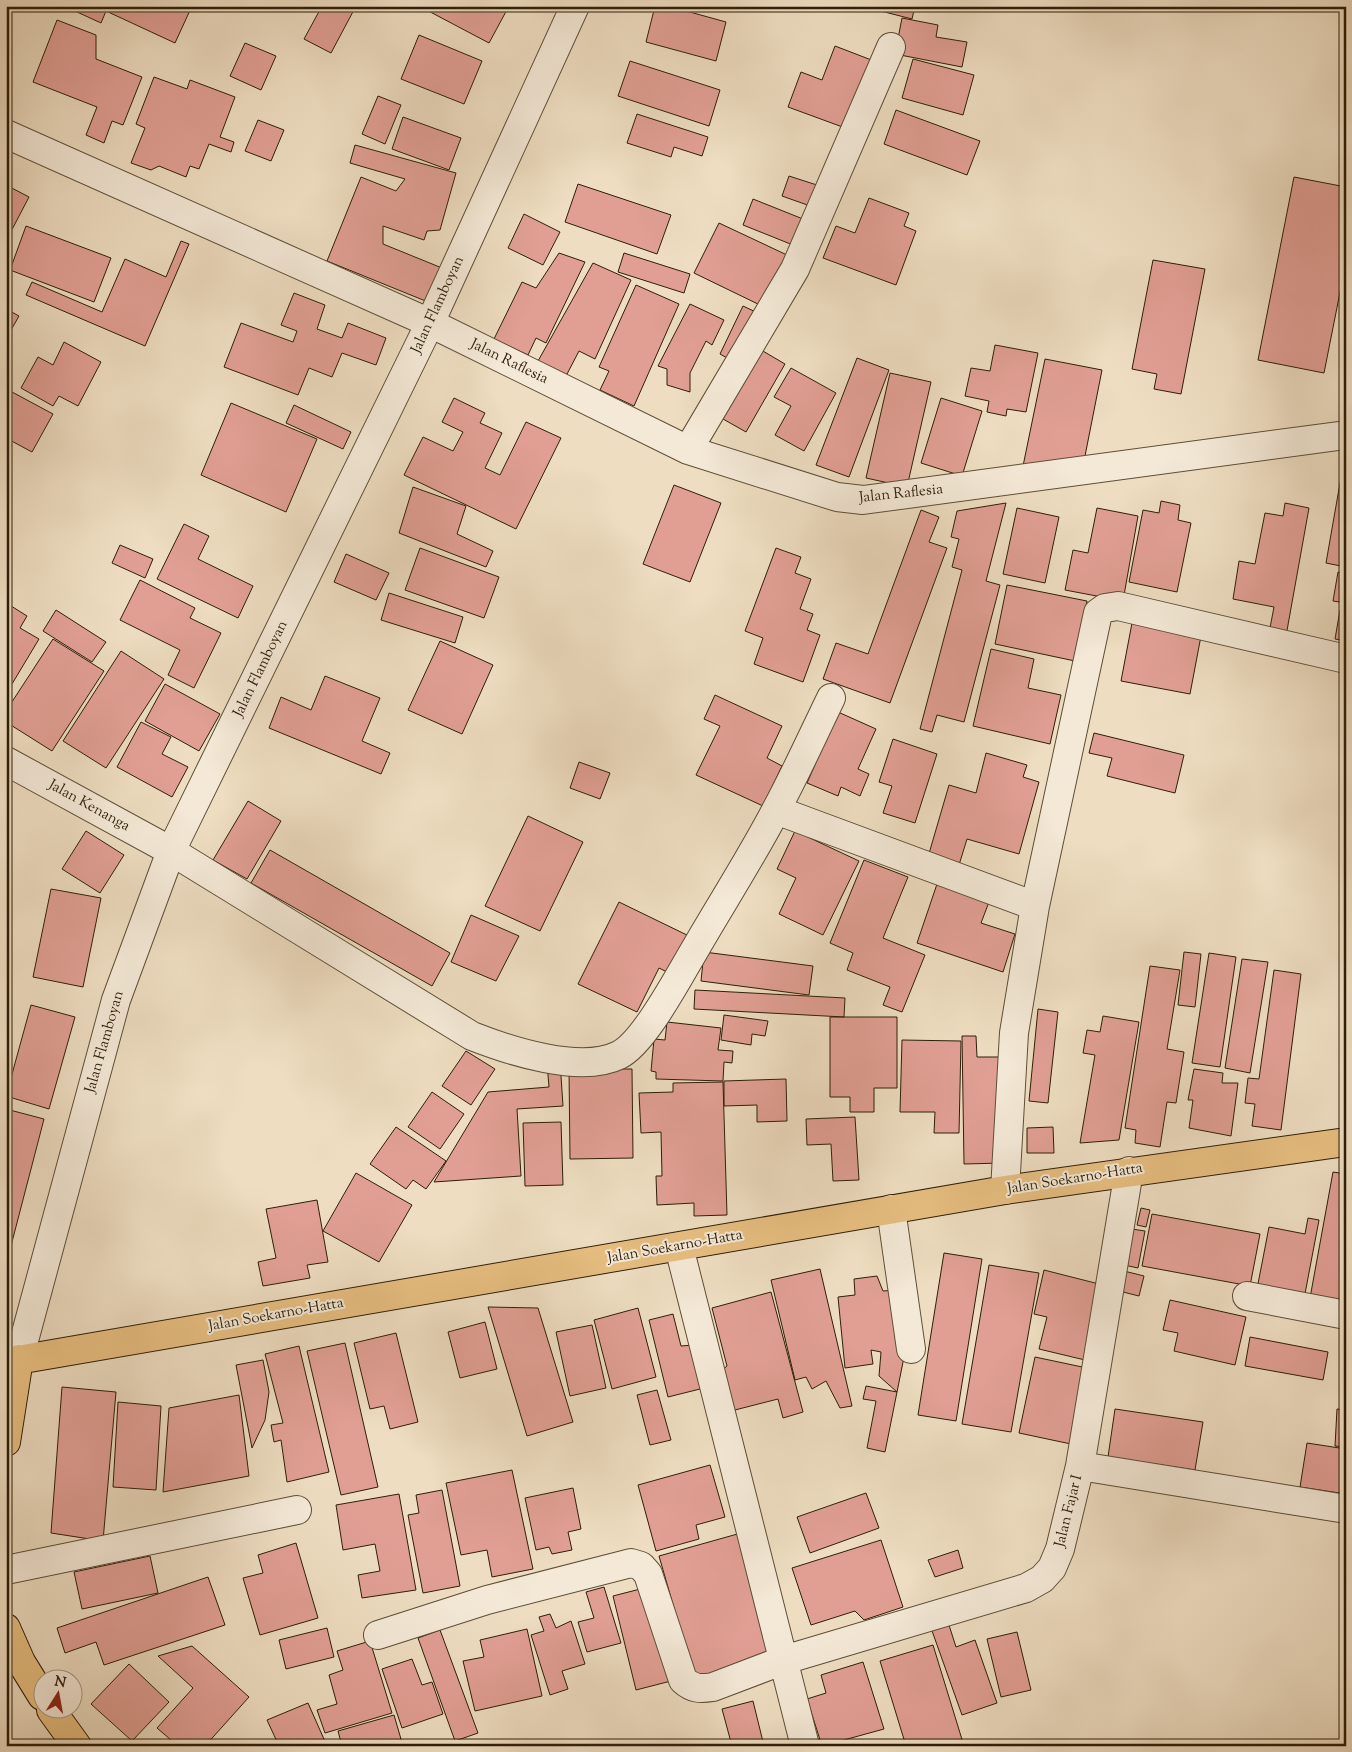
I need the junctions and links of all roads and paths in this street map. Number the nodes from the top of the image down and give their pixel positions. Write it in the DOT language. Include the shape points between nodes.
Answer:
graph roads {
  1 [pos="575,6"];
  2 [pos="890,47"];
  3 [pos="6,134"];
  4 [pos="430,323"];
  5 [pos="1346,436"];
  6 [pos="688,450"];
  7 [pos="1346,660"];
  8 [pos="831,698"];
  9 [pos="6,761"];
  10 [pos="776,810"];
  11 [pos="172,851"];
  12 [pos="1035,906"];
  13 [pos="1346,1142"];
  14 [pos="1128,1171"];
  15 [pos="1005,1190"];
  16 [pos="891,1209"];
  17 [pos="679,1247"];
  18 [pos="1247,1296"];
  19 [pos="1346,1315"];
  20 [pos="911,1349"];
  21 [pos="13,1360"];
  22 [pos="6,1442"];
  23 [pos="1080,1466"];
  24 [pos="1346,1509"];
  25 [pos="297,1510"];
  26 [pos="6,1570"];
  27 [pos="6,1628"];
  28 [pos="378,1635"];
  29 [pos="784,1660"];
  30 [pos="32,1680"];
  31 [pos="58,1720"];
  32 [pos="77,1746"];
  33 [pos="805,1746"];
  1 -- 4 [label="street, Jalan Flamboyan"];
  2 -- 6 [label="street" via="795,269"];
  3 -- 4 [label="street, Jalan Raflesia"];
  4 -- 6 [label="street, Jalan Raflesia"];
  4 -- 11 [label="street, Jalan Flamboyan"];
  5 -- 6 [label="street, Jalan Raflesia" via="863,500 837,497"];
  7 -- 12 [label="street" via="1118,606 1105,608 1098,614"];
  8 -- 10 [label="street, Jalan Kenanga"];
  9 -- 11 [label="street, Jalan Kenanga"];
  10 -- 11 [label="street, Jalan Kenanga" via="672,990 639,1038 621,1054 600,1062 547,1059 472,1036"];
  10 -- 12 [label="street"];
  11 -- 21 [label="street, Jalan Flamboyan" via="116,1000"];
  12 -- 15 [label="street" via="1014,1033"];
  13 -- 14 [label="main road, Jalan Soekarno-Hatta"];
  14 -- 15 [label="main road, Jalan Soekarno-Hatta"];
  14 -- 23 [label="street, Jalan Fajar I"];
  15 -- 16 [label="main road, Jalan Soekarno-Hatta"];
  16 -- 17 [label="main road, Jalan Soekarno-Hatta"];
  16 -- 20 [label="street"];
  17 -- 21 [label="main road, Jalan Soekarno-Hatta"];
  17 -- 29 [label="street"];
  18 -- 19 [label="street"];
  21 -- 22 [label="main road"];
  23 -- 24 [label="street"];
  23 -- 29 [label="street, Jalan Fajar I" via="1060,1549 1052,1568 1042,1580 1026,1588"];
  25 -- 26 [label="street"];
  27 -- 30 [label="main road"];
  28 -- 29 [label="street, Jalan Fajar I" via="487,1600 630,1563 641,1566 648,1574 683,1680 691,1687 714,1687"];
  29 -- 33 [label="street"];
  31 -- 32 [label="main road"];
}
